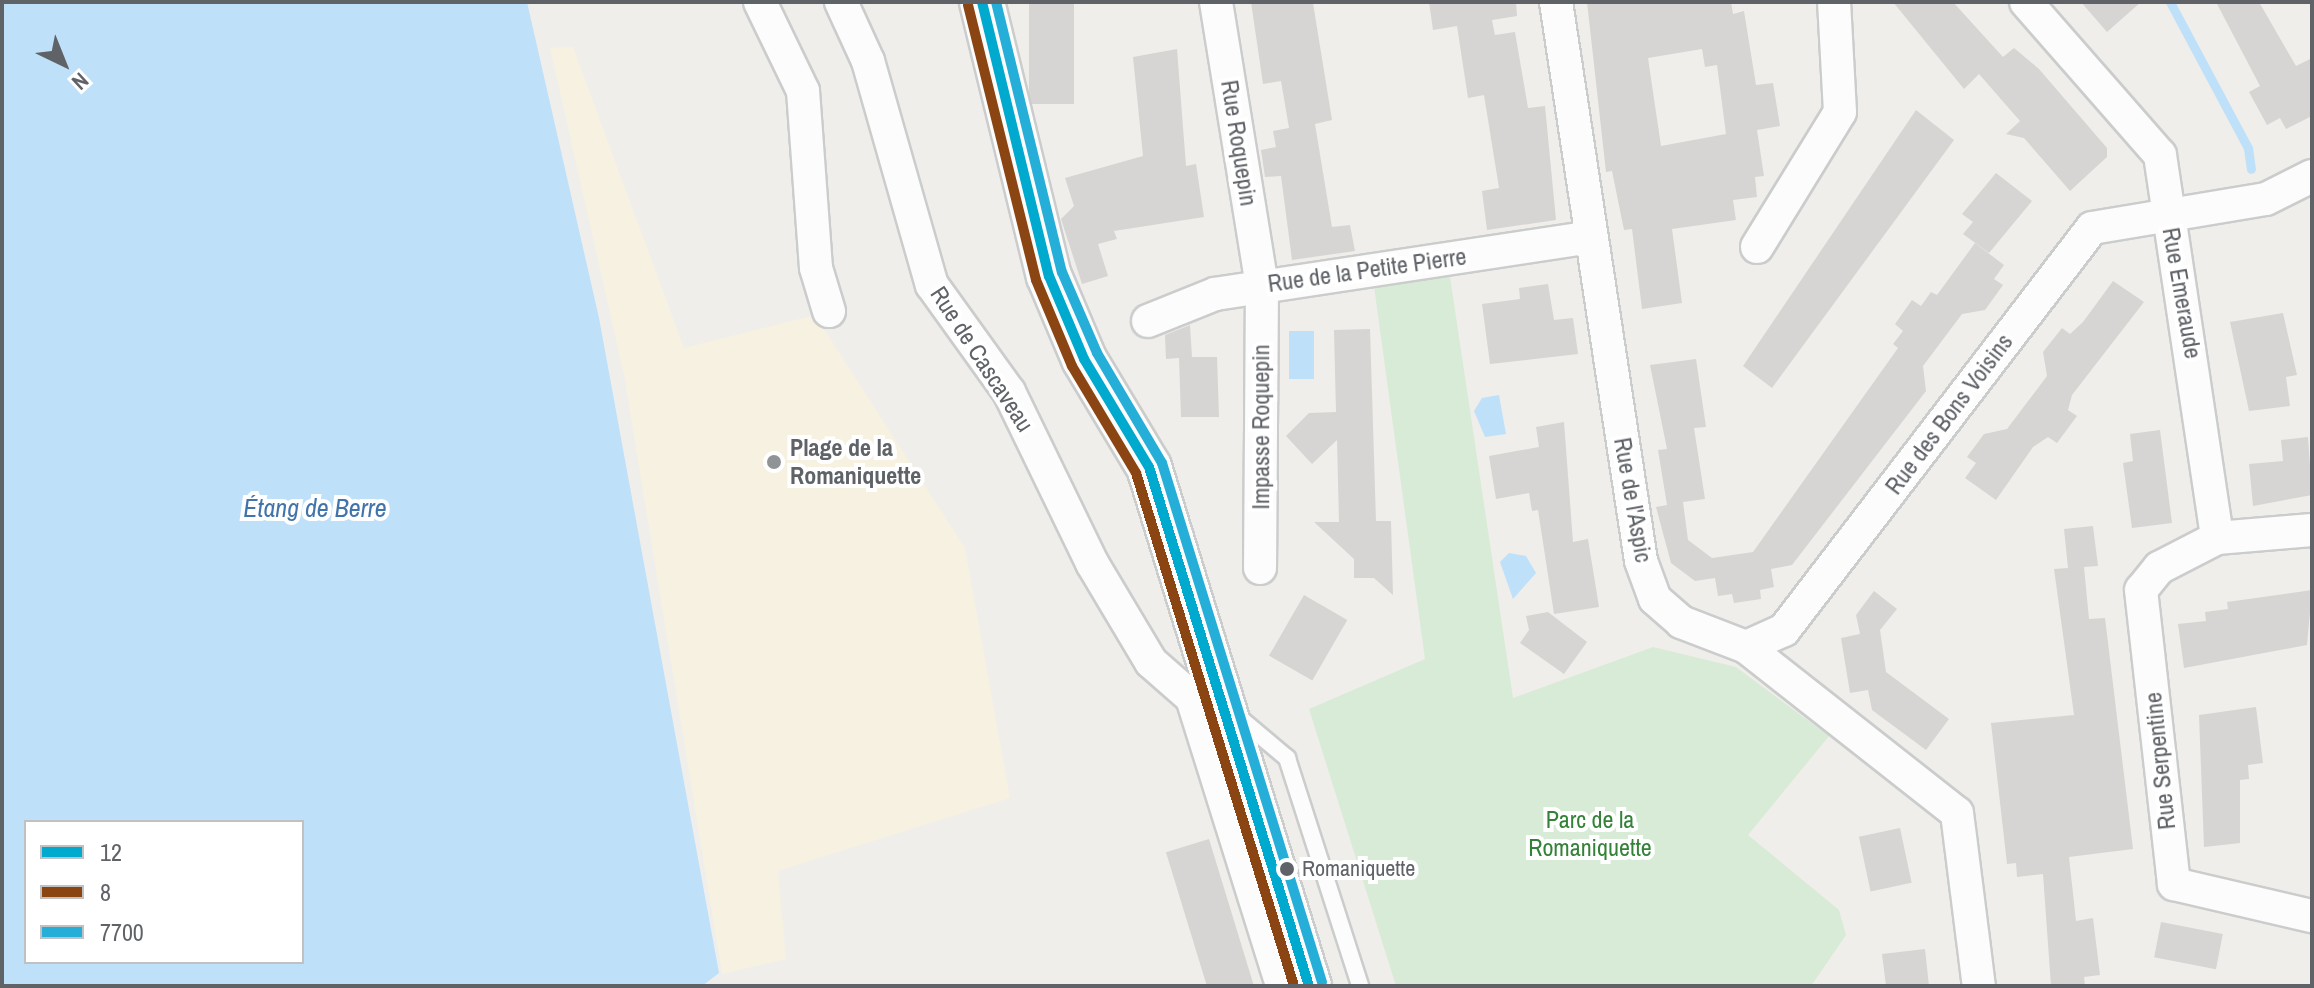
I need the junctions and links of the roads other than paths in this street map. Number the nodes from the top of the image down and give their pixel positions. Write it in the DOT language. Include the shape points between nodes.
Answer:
graph roads {
  1 [pos="760,2"];
  2 [pos="841,2"];
  3 [pos="982,2"];
  4 [pos="1216,2"];
  5 [pos="1556,2"];
  6 [pos="1834,2"];
  7 [pos="2026,2"];
  8 [pos="2312,176"];
  9 [pos="2169,217"];
  10 [pos="1591,237"];
  11 [pos="1757,247"];
  12 [pos="1262,285"];
  13 [pos="829,311"];
  14 [pos="1148,321"];
  15 [pos="2312,530"];
  16 [pos="2217,538"];
  17 [pos="1260,568"];
  18 [pos="1746,647"];
  19 [pos="1208,702"];
  20 [pos="2312,916"];
  21 [pos="1282,986"];
  22 [pos="1309,986"];
  23 [pos="1360,986"];
  24 [pos="1979,986"];
  1 -- 13 [label="street" via="803,91 816,268"];
  2 -- 19 [label="street, Rue de Cascaveau" via="868,61 932,285 1009,392 1092,563 1151,662"];
  3 -- 19 [label="main road" via="1049,276 1084,359 1149,467"];
  4 -- 12 [label="street, Rue Roquepin"];
  5 -- 10 [label="street, Rue de l'Aspic"];
  6 -- 11 [label="street" via="1840,112"];
  7 -- 9 [label="street, Rue Emeraude" via="2160,155"];
  8 -- 9 [label="street, Rue des Bons Voisins" via="2266,199"];
  9 -- 16 [label="street, Rue Emeraude"];
  9 -- 18 [label="street, Rue des Bons Voisins" via="2092,228 1784,630"];
  10 -- 12 [label="street, Rue de la Petite Pierre"];
  10 -- 18 [label="street, Rue de l'Aspic" via="1641,561 1655,599 1681,622"];
  12 -- 14 [label="street, Rue de la Petite Pierre" via="1215,294"];
  12 -- 17 [label="street, Impasse Roquepin"];
  15 -- 16 [label="street"];
  16 -- 20 [label="street, Rue Serpentine" via="2159,568 2141,590 2174,884"];
  18 -- 24 [label="street, Rue de l'Aspic" via="1957,813"];
  19 -- 21 [label="street"];
  19 -- 22 [label="main road"];
  19 -- 23 [label="lane" via="1287,758"];
}
